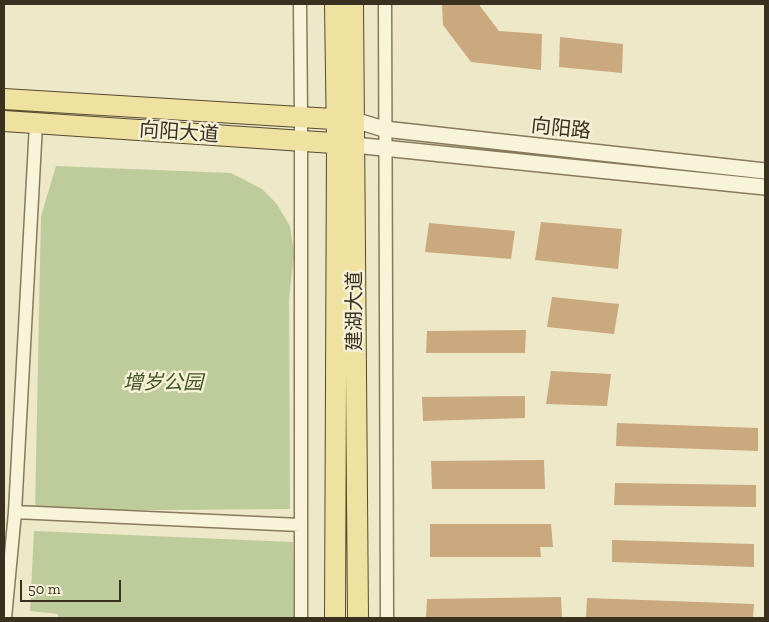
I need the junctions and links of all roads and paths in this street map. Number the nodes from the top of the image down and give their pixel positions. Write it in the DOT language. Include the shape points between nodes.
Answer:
graph roads {
  1 [pos="300,4"];
  2 [pos="335,4"];
  3 [pos="353,4"];
  4 [pos="385,4"];
  5 [pos="4,99"];
  6 [pos="301,117"];
  7 [pos="345,120"];
  8 [pos="4,122"];
  9 [pos="36,124"];
  10 [pos="384,129"];
  11 [pos="301,141"];
  12 [pos="345,144"];
  13 [pos="384,148"];
  14 [pos="765,171"];
  15 [pos="765,187"];
  16 [pos="15,512"];
  17 [pos="300,525"];
  18 [pos="6,618"];
  19 [pos="301,618"];
  20 [pos="335,618"];
  21 [pos="358,618"];
  22 [pos="387,618"];
  1 -- 6 [label="street"];
  2 -- 7 [label="main road, 建湖大道"];
  3 -- 7 [label="main road, 建湖大道"];
  4 -- 10 [label="street"];
  5 -- 6 [label="main road, 向阳大道"];
  6 -- 7 [label="main road, 向阳大道"];
  6 -- 11 [label="street"];
  7 -- 10 [label="street, 向阳路"];
  7 -- 12 [label="main road, 建湖大道"];
  8 -- 9 [label="main road, 向阳大道"];
  9 -- 11 [label="main road, 向阳大道"];
  9 -- 16 [label="street"];
  10 -- 13 [label="street"];
  10 -- 14 [label="street, 向阳路"];
  11 -- 12 [label="main road, 向阳大道"];
  11 -- 17 [label="street"];
  12 -- 13 [label="street, 向阳路"];
  12 -- 20 [label="main road, 建湖大道"];
  12 -- 21 [label="main road, 建湖大道"];
  13 -- 15 [label="street, 向阳路"];
  13 -- 22 [label="street"];
  16 -- 17 [label="street"];
  16 -- 18 [label="street"];
  17 -- 19 [label="street"];
}
